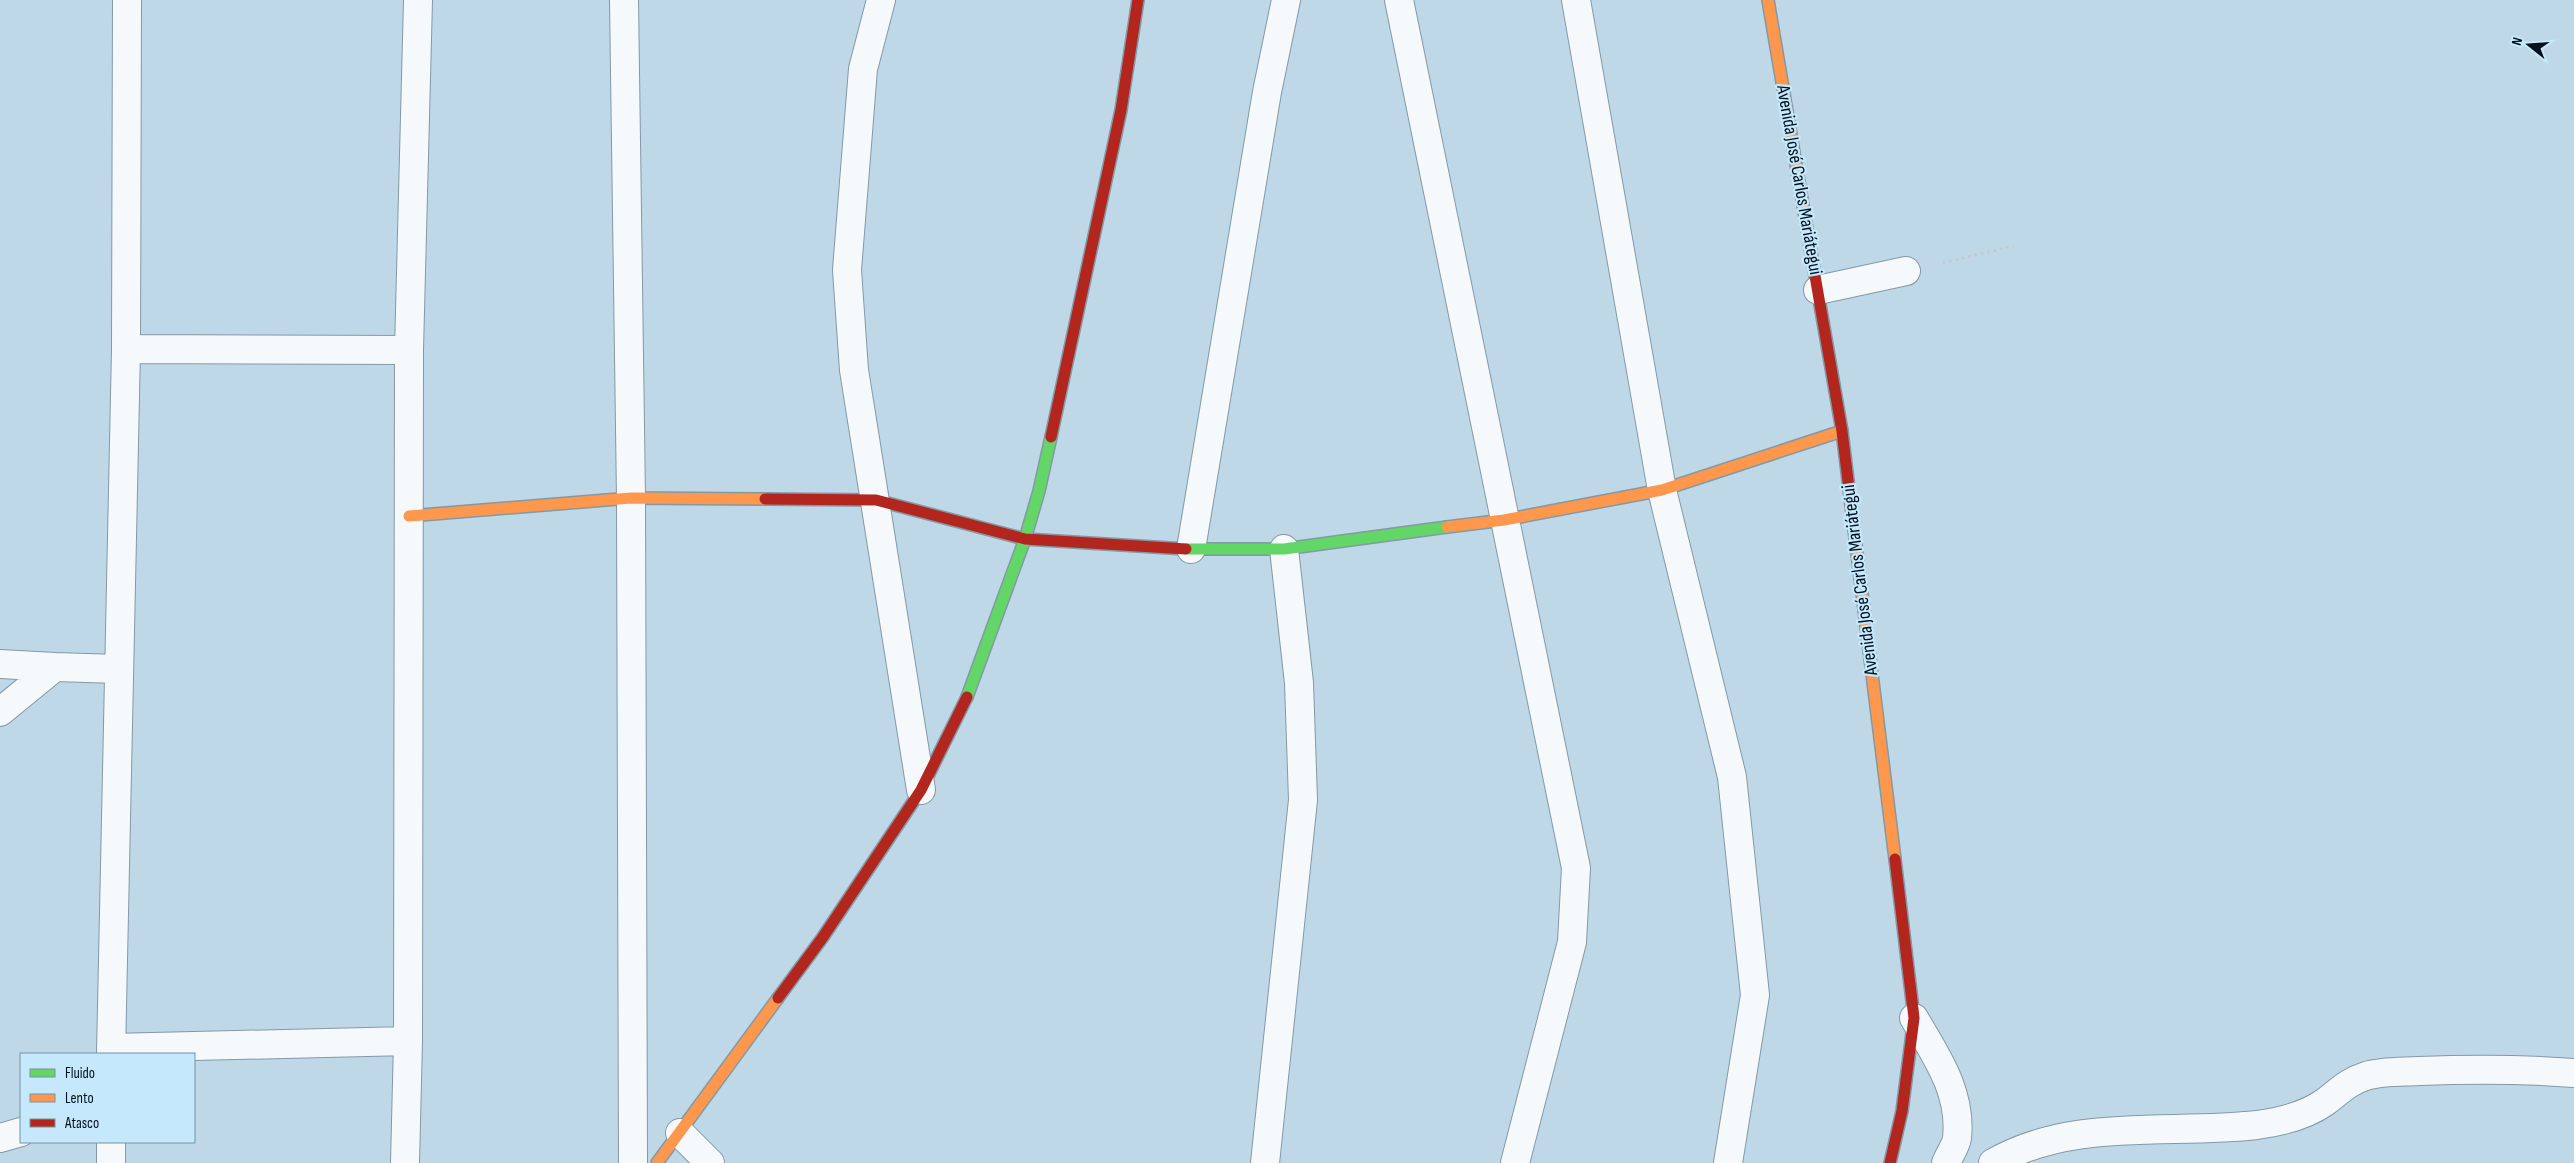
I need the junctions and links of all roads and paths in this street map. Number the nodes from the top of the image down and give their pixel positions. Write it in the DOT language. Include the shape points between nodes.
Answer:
graph roads {
  1 [pos="127,0"];
  2 [pos="418,0"];
  3 [pos="624,0"];
  4 [pos="881,0"];
  5 [pos="1138,0"];
  6 [pos="1286,0"];
  7 [pos="1399,0"];
  8 [pos="1576,0"];
  9 [pos="1768,0"];
  10 [pos="2013,246"];
  11 [pos="1906,271"];
  12 [pos="1818,290"];
  13 [pos="126,349"];
  14 [pos="409,350"];
  15 [pos="1842,431"];
  16 [pos="1662,490"];
  17 [pos="631,498"];
  18 [pos="876,500"];
  19 [pos="409,516"];
  20 [pos="1504,520"];
  21 [pos="1025,539"];
  22 [pos="1191,550"];
  23 [pos="1284,550"];
  24 [pos="0,664"];
  25 [pos="55,667"];
  26 [pos="118,669"];
  27 [pos="0,712"];
  28 [pos="921,790"];
  29 [pos="1914,1018"];
  30 [pos="408,1041"];
  31 [pos="111,1051"];
  32 [pos="2574,1073"];
  33 [pos="20,1132"];
  34 [pos="680,1133"];
  35 [pos="0,1138"];
  36 [pos="111,1143"];
  37 [pos="111,1163"];
  38 [pos="405,1163"];
  39 [pos="633,1163"];
  40 [pos="658,1163"];
  41 [pos="710,1163"];
  42 [pos="1265,1163"];
  43 [pos="1515,1163"];
  44 [pos="1728,1163"];
  45 [pos="1890,1163"];
  46 [pos="1946,1163"];
  47 [pos="1993,1163"];
  1 -- 13 [label="street"];
  2 -- 14 [label="street"];
  3 -- 17 [label="street"];
  4 -- 18 [label="street" via="863,69 847,270 854,370"];
  5 -- 21 [label="street" via="1122,110 1039,491"];
  6 -- 22 [label="street"];
  7 -- 20 [label="street"];
  8 -- 16 [label="street"];
  9 -- 12 [label="street, Avenida José Carlos Mariátegui"];
  10 -- 11 [label="path"];
  11 -- 12 [label="street"];
  12 -- 15 [label="street, Avenida José Carlos Mariátegui"];
  13 -- 14 [label="street"];
  13 -- 26 [label="street"];
  14 -- 19 [label="street"];
  15 -- 16 [label="street"];
  15 -- 29 [label="street, Avenida José Carlos Mariátegui"];
  16 -- 20 [label="street"];
  16 -- 44 [label="street" via="1732,777 1755,995"];
  17 -- 18 [label="street"];
  17 -- 19 [label="street"];
  17 -- 39 [label="street"];
  18 -- 21 [label="street"];
  18 -- 28 [label="street"];
  19 -- 30 [label="street"];
  20 -- 23 [label="street"];
  20 -- 43 [label="street" via="1576,868 1572,942"];
  21 -- 22 [label="street"];
  21 -- 28 [label="street" via="974,683"];
  22 -- 23 [label="street"];
  23 -- 42 [label="street" via="1298,683 1304,800"];
  24 -- 25 [label="street"];
  25 -- 26 [label="street"];
  25 -- 27 [label="street"];
  26 -- 31 [label="street"];
  28 -- 34 [label="street" via="823,937"];
  29 -- 45 [label="street, Avenida José Carlos Mariátegui" via="1902,1110"];
  29 -- 46 [label="street" via="1954,1093 1957,1140"];
  30 -- 31 [label="street"];
  30 -- 38 [label="street"];
  32 -- 47 [label="street" via="2478,1068 2368,1075 2338,1089 2324,1102 2257,1125 2065,1137"];
  33 -- 35 [label="street"];
  34 -- 40 [label="street"];
  34 -- 41 [label="street"];
  36 -- 37 [label="street"];
}
